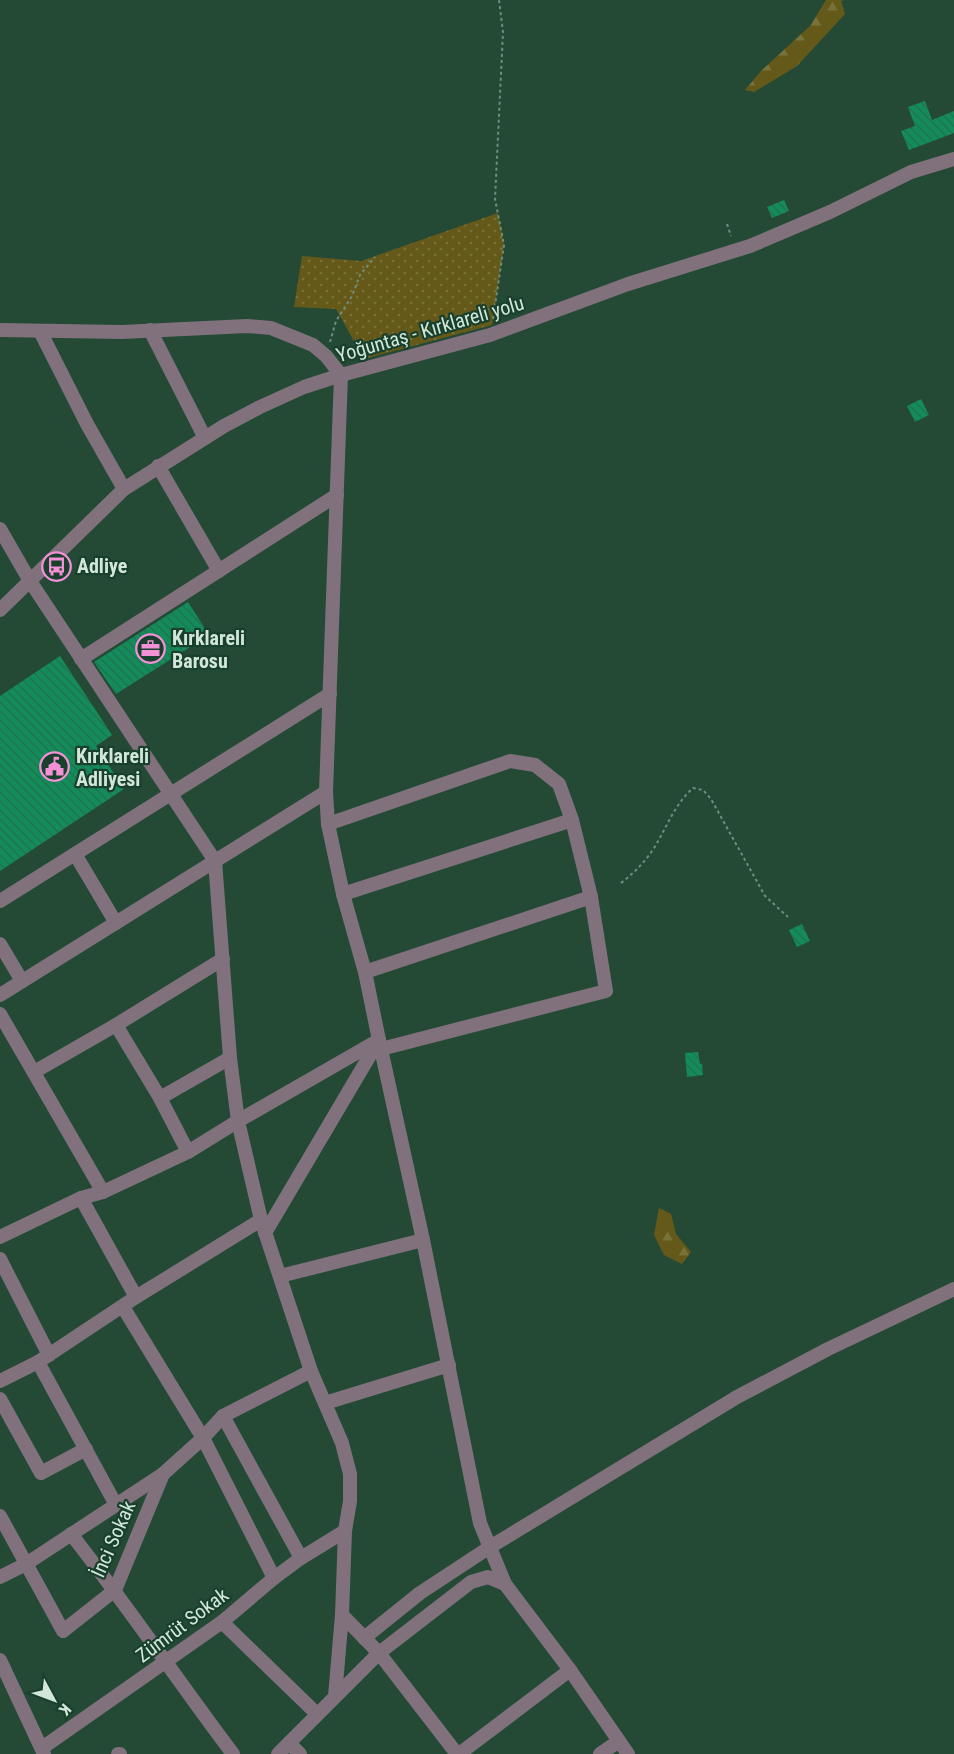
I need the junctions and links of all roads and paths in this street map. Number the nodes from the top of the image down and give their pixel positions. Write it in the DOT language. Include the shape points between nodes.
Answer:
graph roads {
  1 [pos="499,0"];
  2 [pos="954,159"];
  3 [pos="375,257"];
  4 [pos="0,330"];
  5 [pos="150,330"];
  6 [pos="40,331"];
  7 [pos="490,335"];
  8 [pos="326,356"];
  9 [pos="341,375"];
  10 [pos="205,438"];
  11 [pos="158,466"];
  12 [pos="124,489"];
  13 [pos="337,495"];
  14 [pos="0,529"];
  15 [pos="219,571"];
  16 [pos="30,581"];
  17 [pos="0,610"];
  18 [pos="81,659"];
  19 [pos="330,694"];
  20 [pos="326,792"];
  21 [pos="171,794"];
  22 [pos="572,820"];
  23 [pos="328,824"];
  24 [pos="75,854"];
  25 [pos="215,861"];
  26 [pos="621,884"];
  27 [pos="343,894"];
  28 [pos="591,897"];
  29 [pos="0,902"];
  30 [pos="788,917"];
  31 [pos="116,923"];
  32 [pos="0,944"];
  33 [pos="223,959"];
  34 [pos="365,972"];
  35 [pos="22,981"];
  36 [pos="0,995"];
  37 [pos="0,1014"];
  38 [pos="116,1025"];
  39 [pos="380,1045"];
  40 [pos="230,1058"];
  41 [pos="34,1072"];
  42 [pos="160,1098"];
  43 [pos="238,1121"];
  44 [pos="189,1152"];
  45 [pos="103,1192"];
  46 [pos="81,1198"];
  47 [pos="263,1226"];
  48 [pos="0,1238"];
  49 [pos="423,1240"];
  50 [pos="0,1259"];
  51 [pos="279,1276"];
  52 [pos="954,1289"];
  53 [pos="136,1297"];
  54 [pos="123,1307"];
  55 [pos="44,1359"];
  56 [pos="449,1365"];
  57 [pos="311,1371"];
  58 [pos="0,1381"];
  59 [pos="0,1399"];
  60 [pos="325,1403"];
  61 [pos="223,1416"];
  62 [pos="202,1438"];
  63 [pos="86,1449"];
  64 [pos="163,1474"];
  65 [pos="116,1505"];
  66 [pos="0,1516"];
  67 [pos="345,1531"];
  68 [pos="71,1534"];
  69 [pos="490,1547"];
  70 [pos="301,1558"];
  71 [pos="26,1563"];
  72 [pos="0,1577"];
  73 [pos="274,1578"];
  74 [pos="505,1584"];
  75 [pos="115,1590"];
  76 [pos="342,1615"];
  77 [pos="222,1622"];
  78 [pos="364,1638"];
  79 [pos="379,1653"];
  80 [pos="0,1660"];
  81 [pos="165,1663"];
  82 [pos="570,1670"];
  83 [pos="335,1696"];
  84 [pos="317,1714"];
  85 [pos="619,1741"];
  86 [pos="289,1743"];
  87 [pos="43,1751"];
  88 [pos="232,1754"];
  89 [pos="278,1754"];
  90 [pos="300,1754"];
  91 [pos="458,1754"];
  92 [pos="600,1754"];
  93 [pos="628,1754"];
  1 -- 7 [label="path" via="503,32 495,199 504,245"];
  2 -- 7 [label="street, Yoğuntaş - Kırklareli yolu" via="911,172 750,246 628,284"];
  3 -- 8 [label="path" via="360,275 336,321"];
  4 -- 6 [label="street"];
  5 -- 6 [label="street"];
  5 -- 8 [label="street" via="271,328 313,345"];
  5 -- 10 [label="street"];
  6 -- 12 [label="street"];
  7 -- 9 [label="street, Yoğuntaş - Kırklareli yolu"];
  8 -- 9 [label="street"];
  9 -- 10 [label="street, Yoğuntaş - Kırklareli yolu" via="260,407"];
  9 -- 13 [label="street"];
  10 -- 11 [label="street, Yoğuntaş - Kırklareli yolu"];
  11 -- 12 [label="street, Yoğuntaş - Kırklareli yolu"];
  11 -- 15 [label="street"];
  12 -- 16 [label="street, Yoğuntaş - Kırklareli yolu"];
  13 -- 15 [label="street"];
  13 -- 19 [label="street"];
  14 -- 16 [label="street"];
  15 -- 18 [label="street"];
  16 -- 17 [label="street, Yoğuntaş - Kırklareli yolu"];
  16 -- 18 [label="street"];
  18 -- 21 [label="street"];
  19 -- 20 [label="street"];
  19 -- 21 [label="street"];
  20 -- 23 [label="street"];
  20 -- 25 [label="street"];
  21 -- 24 [label="street"];
  21 -- 25 [label="street"];
  22 -- 23 [label="street" via="559,784 535,765 510,761"];
  22 -- 27 [label="street"];
  22 -- 28 [label="street"];
  23 -- 27 [label="street"];
  24 -- 29 [label="street"];
  24 -- 31 [label="street"];
  25 -- 31 [label="street"];
  25 -- 33 [label="street"];
  26 -- 30 [label="path" via="649,855 682,799 693,788 703,790 711,799 765,896"];
  27 -- 34 [label="street"];
  28 -- 34 [label="street"];
  28 -- 39 [label="street" via="606,991"];
  31 -- 35 [label="street"];
  32 -- 35 [label="street"];
  33 -- 38 [label="street"];
  33 -- 40 [label="street"];
  34 -- 39 [label="street"];
  35 -- 36 [label="street"];
  37 -- 41 [label="street"];
  38 -- 41 [label="street"];
  38 -- 42 [label="street"];
  39 -- 43 [label="street"];
  39 -- 47 [label="street"];
  39 -- 49 [label="street"];
  40 -- 42 [label="street"];
  40 -- 43 [label="street"];
  41 -- 45 [label="street"];
  42 -- 44 [label="street"];
  43 -- 44 [label="street"];
  43 -- 47 [label="street"];
  44 -- 45 [label="street"];
  45 -- 46 [label="street"];
  46 -- 48 [label="street"];
  46 -- 53 [label="street"];
  47 -- 51 [label="street"];
  47 -- 53 [label="street"];
  49 -- 51 [label="street"];
  49 -- 56 [label="street"];
  50 -- 55 [label="street"];
  51 -- 57 [label="street"];
  52 -- 69 [label="street" via="737,1397"];
  53 -- 54 [label="street"];
  54 -- 55 [label="street"];
  54 -- 62 [label="street"];
  55 -- 58 [label="street"];
  55 -- 63 [label="street"];
  56 -- 60 [label="street"];
  56 -- 69 [label="street" via="480,1523"];
  57 -- 60 [label="street"];
  57 -- 61 [label="street"];
  59 -- 63 [label="street" via="41,1473"];
  60 -- 67 [label="street" via="350,1474"];
  61 -- 62 [label="street"];
  61 -- 70 [label="street"];
  62 -- 64 [label="street"];
  62 -- 73 [label="street"];
  63 -- 65 [label="street"];
  64 -- 65 [label="street"];
  64 -- 75 [label="street, İnci Sokak"];
  65 -- 68 [label="street"];
  66 -- 71 [label="street"];
  67 -- 70 [label="street, Zümrüt Sokak"];
  67 -- 76 [label="street"];
  68 -- 71 [label="street"];
  68 -- 75 [label="street"];
  69 -- 74 [label="street"];
  69 -- 78 [label="street" via="420,1593"];
  70 -- 73 [label="street, Zümrüt Sokak"];
  71 -- 72 [label="street"];
  71 -- 75 [label="street, İnci Sokak" via="63,1631"];
  73 -- 77 [label="street, Zümrüt Sokak"];
  74 -- 79 [label="street" via="488,1577 471,1582"];
  74 -- 82 [label="street"];
  75 -- 81 [label="street"];
  76 -- 78 [label="street"];
  76 -- 83 [label="street"];
  77 -- 81 [label="street, Zümrüt Sokak"];
  77 -- 84 [label="street"];
  78 -- 79 [label="street"];
  79 -- 83 [label="street"];
  79 -- 91 [label="street"];
  80 -- 87 [label="street"];
  81 -- 87 [label="street, Zümrüt Sokak"];
  81 -- 88 [label="street"];
  82 -- 85 [label="street"];
  82 -- 91 [label="street"];
  83 -- 84 [label="street"];
  84 -- 86 [label="street"];
  85 -- 92 [label="street"];
  85 -- 93 [label="street"];
  86 -- 89 [label="street"];
  86 -- 90 [label="street"];
}
